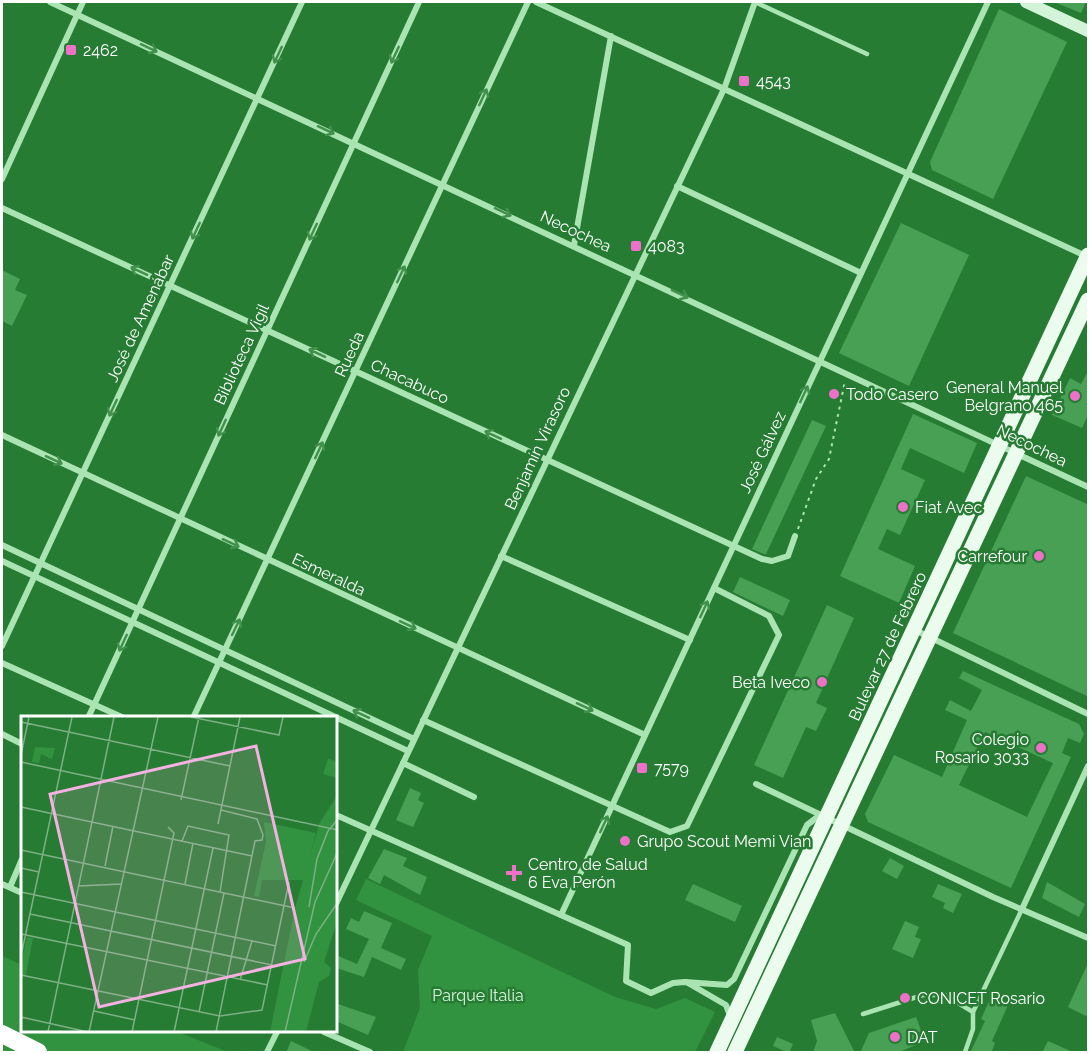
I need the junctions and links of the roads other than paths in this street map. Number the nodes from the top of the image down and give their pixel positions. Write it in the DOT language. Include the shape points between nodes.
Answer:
graph roads {
  1 [pos="50,2"];
  2 [pos="83,2"];
  3 [pos="302,2"];
  4 [pos="419,2"];
  5 [pos="528,2"];
  6 [pos="536,2"];
  7 [pos="755,2"];
  8 [pos="988,2"];
  9 [pos="1026,2"];
  10 [pos="77,14"];
  11 [pos="1089,31"];
  12 [pos="611,36"];
  13 [pos="867,54"];
  14 [pos="724,89"];
  15 [pos="258,98"];
  16 [pos="354,143"];
  17 [pos="908,174"];
  18 [pos="2,179"];
  19 [pos="443,184"];
  20 [pos="677,186"];
  21 [pos="2,208"];
  22 [pos="574,245"];
  23 [pos="1088,256"];
  24 [pos="861,273"];
  25 [pos="635,274"];
  26 [pos="170,285"];
  27 [pos="1089,300"];
  28 [pos="267,330"];
  29 [pos="820,360"];
  30 [pos="356,370"];
  31 [pos="2,435"];
  32 [pos="999,444"];
  33 [pos="1017,453"];
  34 [pos="546,460"];
  35 [pos="83,474"];
  36 [pos="1089,488"];
  37 [pos="180,519"];
  38 [pos="795,536"];
  39 [pos="2,545"];
  40 [pos="733,547"];
  41 [pos="501,556"];
  42 [pos="267,560"];
  43 [pos="2,561"];
  44 [pos="40,563"];
  45 [pos="34,576"];
  46 [pos="714,588"];
  47 [pos="138,609"];
  48 [pos="132,622"];
  49 [pos="915,630"];
  50 [pos="929,637"];
  51 [pos="690,639"];
  52 [pos="2,646"];
  53 [pos="457,648"];
  54 [pos="225,650"];
  55 [pos="219,662"];
  56 [pos="2,663"];
  57 [pos="94,705"];
  58 [pos="1089,714"];
  59 [pos="89,716"];
  60 [pos="119,716"];
  61 [pos="194,716"];
  62 [pos="334,716"];
  63 [pos="338,718"];
  64 [pos="423,720"];
  65 [pos="2,734"];
  66 [pos="645,735"];
  67 [pos="414,739"];
  68 [pos="21,744"];
  69 [pos="408,751"];
  70 [pos="403,763"];
  71 [pos="1089,766"];
  72 [pos="756,784"];
  73 [pos="474,797"];
  74 [pos="612,806"];
  75 [pos="338,816"];
  76 [pos="823,816"];
  77 [pos="843,825"];
  78 [pos="371,831"];
  79 [pos="21,861"];
  80 [pos="2,884"];
  81 [pos="9,887"];
  82 [pos="21,893"];
  83 [pos="338,900"];
  84 [pos="1022,909"];
  85 [pos="561,915"];
  86 [pos="1089,938"];
  87 [pos="685,981"];
  88 [pos="973,1012"];
  89 [pos="863,1014"];
  90 [pos="732,1020"];
  91 [pos="277,1033"];
  92 [pos="326,1033"];
  93 [pos="2,1034"];
  94 [pos="969,1044"];
  95 [pos="41,1053"];
  96 [pos="267,1053"];
  97 [pos="370,1053"];
  98 [pos="717,1053"];
  99 [pos="735,1053"];
  100 [pos="960,1053"];
  101 [pos="965,1053"];
  1 -- 10 [label="street, Necochea"];
  2 -- 10 [label="street"];
  3 -- 15 [label="street, José de Amenábar, one-way"];
  4 -- 16 [label="street, Biblioteca Vigil, one-way"];
  19 -- 5 [label="street, Rueda, one-way"];
  6 -- 12 [label="street"];
  7 -- 13 [label="lane"];
  7 -- 14 [label="street, Benjamín Virasoro"];
  8 -- 17 [label="street, José Gálvez"];
  9 -- 11 [label="main road"];
  10 -- 15 [label="street, Necochea, one-way"];
  10 -- 18 [label="street"];
  12 -- 14 [label="street"];
  12 -- 22 [label="street"];
  14 -- 17 [label="street"];
  14 -- 20 [label="street, Benjamín Virasoro"];
  15 -- 16 [label="street, Necochea, one-way"];
  15 -- 26 [label="street, José de Amenábar, one-way"];
  16 -- 19 [label="street, Necochea"];
  16 -- 28 [label="street, Biblioteca Vigil, one-way"];
  17 -- 23 [label="street"];
  17 -- 24 [label="street, José Gálvez"];
  19 -- 22 [label="street, Necochea, one-way"];
  30 -- 19 [label="street, Rueda, one-way"];
  20 -- 24 [label="street"];
  20 -- 25 [label="street, Benjamín Virasoro"];
  26 -- 21 [label="street, Chacabuco, one-way"];
  22 -- 25 [label="street, Necochea"];
  23 -- 32 [label="main road, Bulevar 27 de Febrero"];
  24 -- 29 [label="street, José Gálvez"];
  25 -- 29 [label="street, Necochea, one-way"];
  25 -- 34 [label="street, Benjamín Virasoro"];
  26 -- 28 [label="street, Chacabuco"];
  26 -- 35 [label="street, José de Amenábar, one-way"];
  27 -- 33 [label="main road"];
  30 -- 28 [label="street, Chacabuco, one-way"];
  28 -- 37 [label="street, Biblioteca Vigil, one-way"];
  29 -- 32 [label="street, Necochea"];
  40 -- 29 [label="street, José Gálvez, one-way"];
  34 -- 30 [label="street, Chacabuco, one-way"];
  42 -- 30 [label="street, Rueda, one-way"];
  31 -- 35 [label="street, Esmeralda, one-way"];
  32 -- 33 [label="street, Necochea"];
  32 -- 49 [label="main road, Bulevar 27 de Febrero"];
  33 -- 36 [label="street, Necochea"];
  33 -- 50 [label="main road"];
  34 -- 40 [label="street, Chacabuco"];
  34 -- 41 [label="street, Benjamín Virasoro"];
  35 -- 37 [label="street, Esmeralda"];
  35 -- 44 [label="street, José de Amenábar"];
  37 -- 42 [label="street, Esmeralda, one-way"];
  37 -- 47 [label="street, Biblioteca Vigil"];
  38 -- 40 [label="street, Chacabuco" via="788,556 772,561"];
  39 -- 44 [label="street"];
  40 -- 46 [label="street, José Gálvez"];
  41 -- 51 [label="street"];
  41 -- 53 [label="street, Benjamín Virasoro"];
  42 -- 53 [label="street, Esmeralda, one-way"];
  54 -- 42 [label="street, Rueda, one-way"];
  43 -- 45 [label="street"];
  44 -- 45 [label="street, José de Amenábar"];
  44 -- 47 [label="street"];
  45 -- 48 [label="street"];
  45 -- 52 [label="street, José de Amenábar"];
  51 -- 46 [label="street, José Gálvez, one-way"];
  46 -- 74 [label="street" via="769,616 779,635 687,826 670,832"];
  47 -- 48 [label="street, Biblioteca Vigil"];
  47 -- 54 [label="street"];
  48 -- 55 [label="street"];
  48 -- 57 [label="street, Biblioteca Vigil, one-way"];
  49 -- 50 [label="street"];
  49 -- 76 [label="main road, Bulevar 27 de Febrero"];
  50 -- 58 [label="street"];
  50 -- 77 [label="main road"];
  51 -- 66 [label="street, José Gálvez"];
  53 -- 64 [label="street, Benjamín Virasoro"];
  53 -- 66 [label="street, Esmeralda, one-way"];
  54 -- 55 [label="street, Rueda"];
  67 -- 54 [label="street, one-way"];
  55 -- 61 [label="street, Rueda"];
  55 -- 62 [label="street"];
  56 -- 57 [label="street"];
  57 -- 59 [label="street, Biblioteca Vigil"];
  57 -- 60 [label="street"];
  63 -- 69 [label="street"];
  64 -- 67 [label="street, Benjamín Virasoro"];
  64 -- 74 [label="street"];
  65 -- 68 [label="street"];
  66 -- 74 [label="street, José Gálvez"];
  67 -- 69 [label="street, Benjamín Virasoro"];
  69 -- 70 [label="street, Benjamín Virasoro"];
  70 -- 73 [label="street"];
  70 -- 78 [label="street, Benjamín Virasoro"];
  71 -- 84 [label="street"];
  72 -- 76 [label="street"];
  85 -- 74 [label="street, José Gálvez, one-way"];
  75 -- 78 [label="street"];
  76 -- 77 [label="street"];
  76 -- 87 [label="street" via="807,825 734,979 718,986"];
  76 -- 90 [label="main road, Bulevar 27 de Febrero"];
  77 -- 84 [label="street"];
  77 -- 99 [label="main road"];
  78 -- 83 [label="street, Benjamín Virasoro"];
  78 -- 85 [label="street"];
  79 -- 81 [label="street"];
  80 -- 81 [label="street"];
  81 -- 82 [label="street"];
  84 -- 86 [label="street"];
  84 -- 88 [label="lane"];
  85 -- 87 [label="street" via="628,945 626,981 651,993"];
  87 -- 90 [label="street" via="726,1005"];
  88 -- 89 [label="lane" via="945,995 923,995"];
  88 -- 94 [label="lane"];
  90 -- 98 [label="main road, Bulevar 27 de Febrero"];
  91 -- 96 [label="street"];
  92 -- 97 [label="street"];
  93 -- 95 [label="highway"];
  94 -- 100 [label="lane"];
  94 -- 101 [label="lane"];
}
